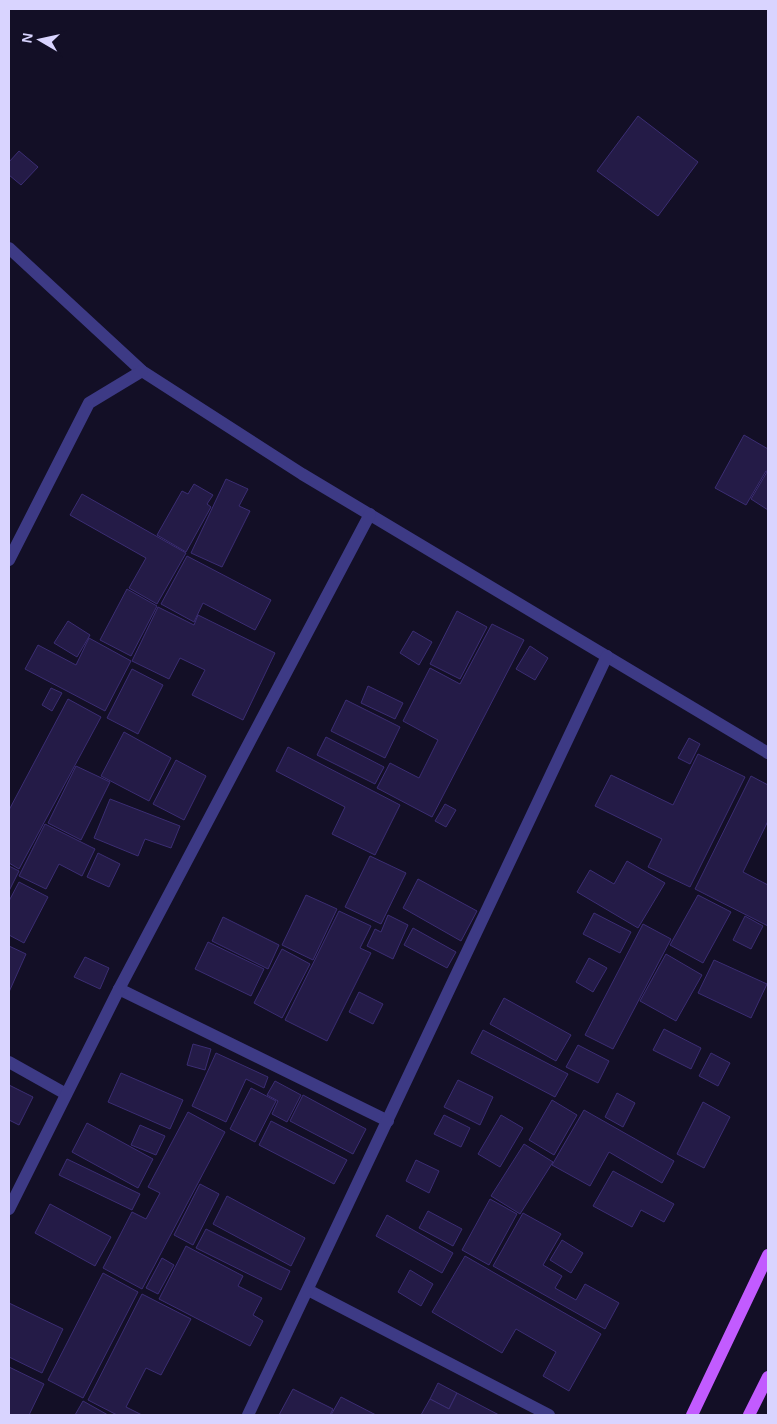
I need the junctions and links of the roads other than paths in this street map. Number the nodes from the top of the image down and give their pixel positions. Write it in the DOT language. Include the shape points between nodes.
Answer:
graph roads {
  1 [pos="9,248"];
  2 [pos="142,371"];
  3 [pos="370,514"];
  4 [pos="9,560"];
  5 [pos="607,656"];
  6 [pos="768,753"];
  7 [pos="120,989"];
  8 [pos="9,1062"];
  9 [pos="66,1094"];
  10 [pos="388,1121"];
  11 [pos="9,1209"];
  12 [pos="768,1255"];
  13 [pos="308,1290"];
  14 [pos="768,1377"];
  15 [pos="248,1415"];
  16 [pos="548,1415"];
  17 [pos="692,1415"];
  18 [pos="749,1415"];
  1 -- 2 [label="street"];
  2 -- 3 [label="street"];
  2 -- 4 [label="street" via="89,403"];
  3 -- 5 [label="street"];
  3 -- 7 [label="street"];
  5 -- 6 [label="street"];
  5 -- 10 [label="street"];
  7 -- 9 [label="street"];
  7 -- 10 [label="street"];
  8 -- 9 [label="street"];
  9 -- 11 [label="street"];
  10 -- 13 [label="street"];
  12 -- 17 [label="main road"];
  13 -- 15 [label="street"];
  13 -- 16 [label="street"];
  14 -- 18 [label="main road"];
}
